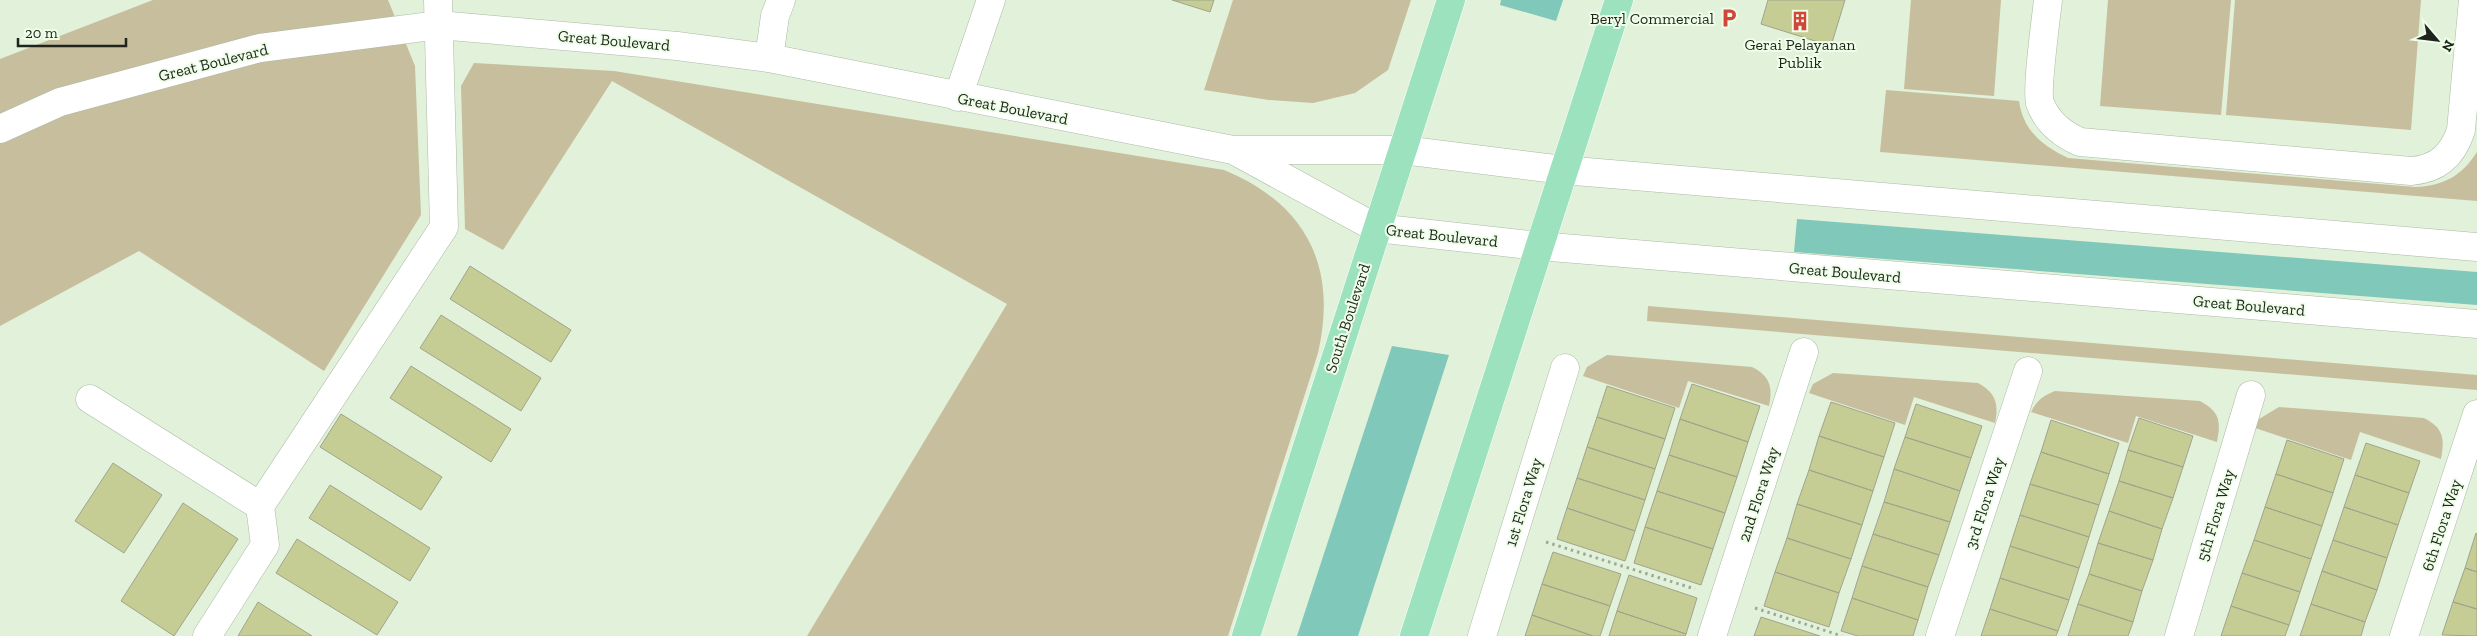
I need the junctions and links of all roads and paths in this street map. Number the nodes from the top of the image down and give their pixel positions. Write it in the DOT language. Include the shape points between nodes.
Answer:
graph roads {
  1 [pos="781,0"];
  2 [pos="991,0"];
  3 [pos="1451,0"];
  4 [pos="1619,0"];
  5 [pos="2048,0"];
  6 [pos="2473,0"];
  7 [pos="439,13"];
  8 [pos="769,58"];
  9 [pos="958,97"];
  10 [pos="0,129"];
  11 [pos="1233,150"];
  12 [pos="1403,150"];
  13 [pos="1563,170"];
  14 [pos="1376,228"];
  15 [pos="1538,246"];
  16 [pos="2477,247"];
  17 [pos="2477,324"];
  18 [pos="1804,352"];
  19 [pos="1565,368"];
  20 [pos="2028,371"];
  21 [pos="2251,395"];
  22 [pos="90,399"];
  23 [pos="2477,414"];
  24 [pos="260,506"];
  25 [pos="1514,532"];
  26 [pos="1724,598"];
  27 [pos="207,636"];
  28 [pos="1246,636"];
  29 [pos="1414,636"];
  30 [pos="1482,636"];
  31 [pos="1712,636"];
  32 [pos="1842,636"];
  33 [pos="1940,636"];
  34 [pos="2179,636"];
  35 [pos="2404,636"];
  1 -- 8 [label="street" via="775,16"];
  2 -- 9 [label="street"];
  3 -- 12 [label="main road, South Boulevard"];
  4 -- 13 [label="main road"];
  5 -- 6 [label="street" via="2039,101 2060,131 2080,142 2411,171 2442,161 2454,147 2461,130"];
  7 -- 8 [label="street, Great Boulevard"];
  7 -- 10 [label="street, Great Boulevard" via="260,48 60,102"];
  7 -- 24 [label="street" via="444,227"];
  8 -- 9 [label="street, Great Boulevard"];
  9 -- 11 [label="street, Great Boulevard"];
  11 -- 12 [label="street, Great Boulevard"];
  11 -- 14 [label="street, Great Boulevard"];
  12 -- 13 [label="street, Great Boulevard"];
  12 -- 14 [label="main road, South Boulevard"];
  13 -- 15 [label="main road"];
  13 -- 16 [label="street, Great Boulevard"];
  14 -- 15 [label="street, Great Boulevard"];
  14 -- 28 [label="main road, South Boulevard"];
  15 -- 17 [label="street, Great Boulevard"];
  15 -- 29 [label="main road"];
  18 -- 26 [label="street, 2nd Flora Way"];
  19 -- 25 [label="street, 1st Flora Way"];
  20 -- 33 [label="street, 3rd Flora Way"];
  21 -- 34 [label="street, 5th Flora Way"];
  22 -- 24 [label="street"];
  23 -- 35 [label="street, 6th Flora Way"];
  24 -- 27 [label="street" via="265,545"];
  25 -- 26 [label="path"];
  25 -- 30 [label="street, 1st Flora Way"];
  26 -- 31 [label="street, 2nd Flora Way"];
  26 -- 32 [label="path"];
}
